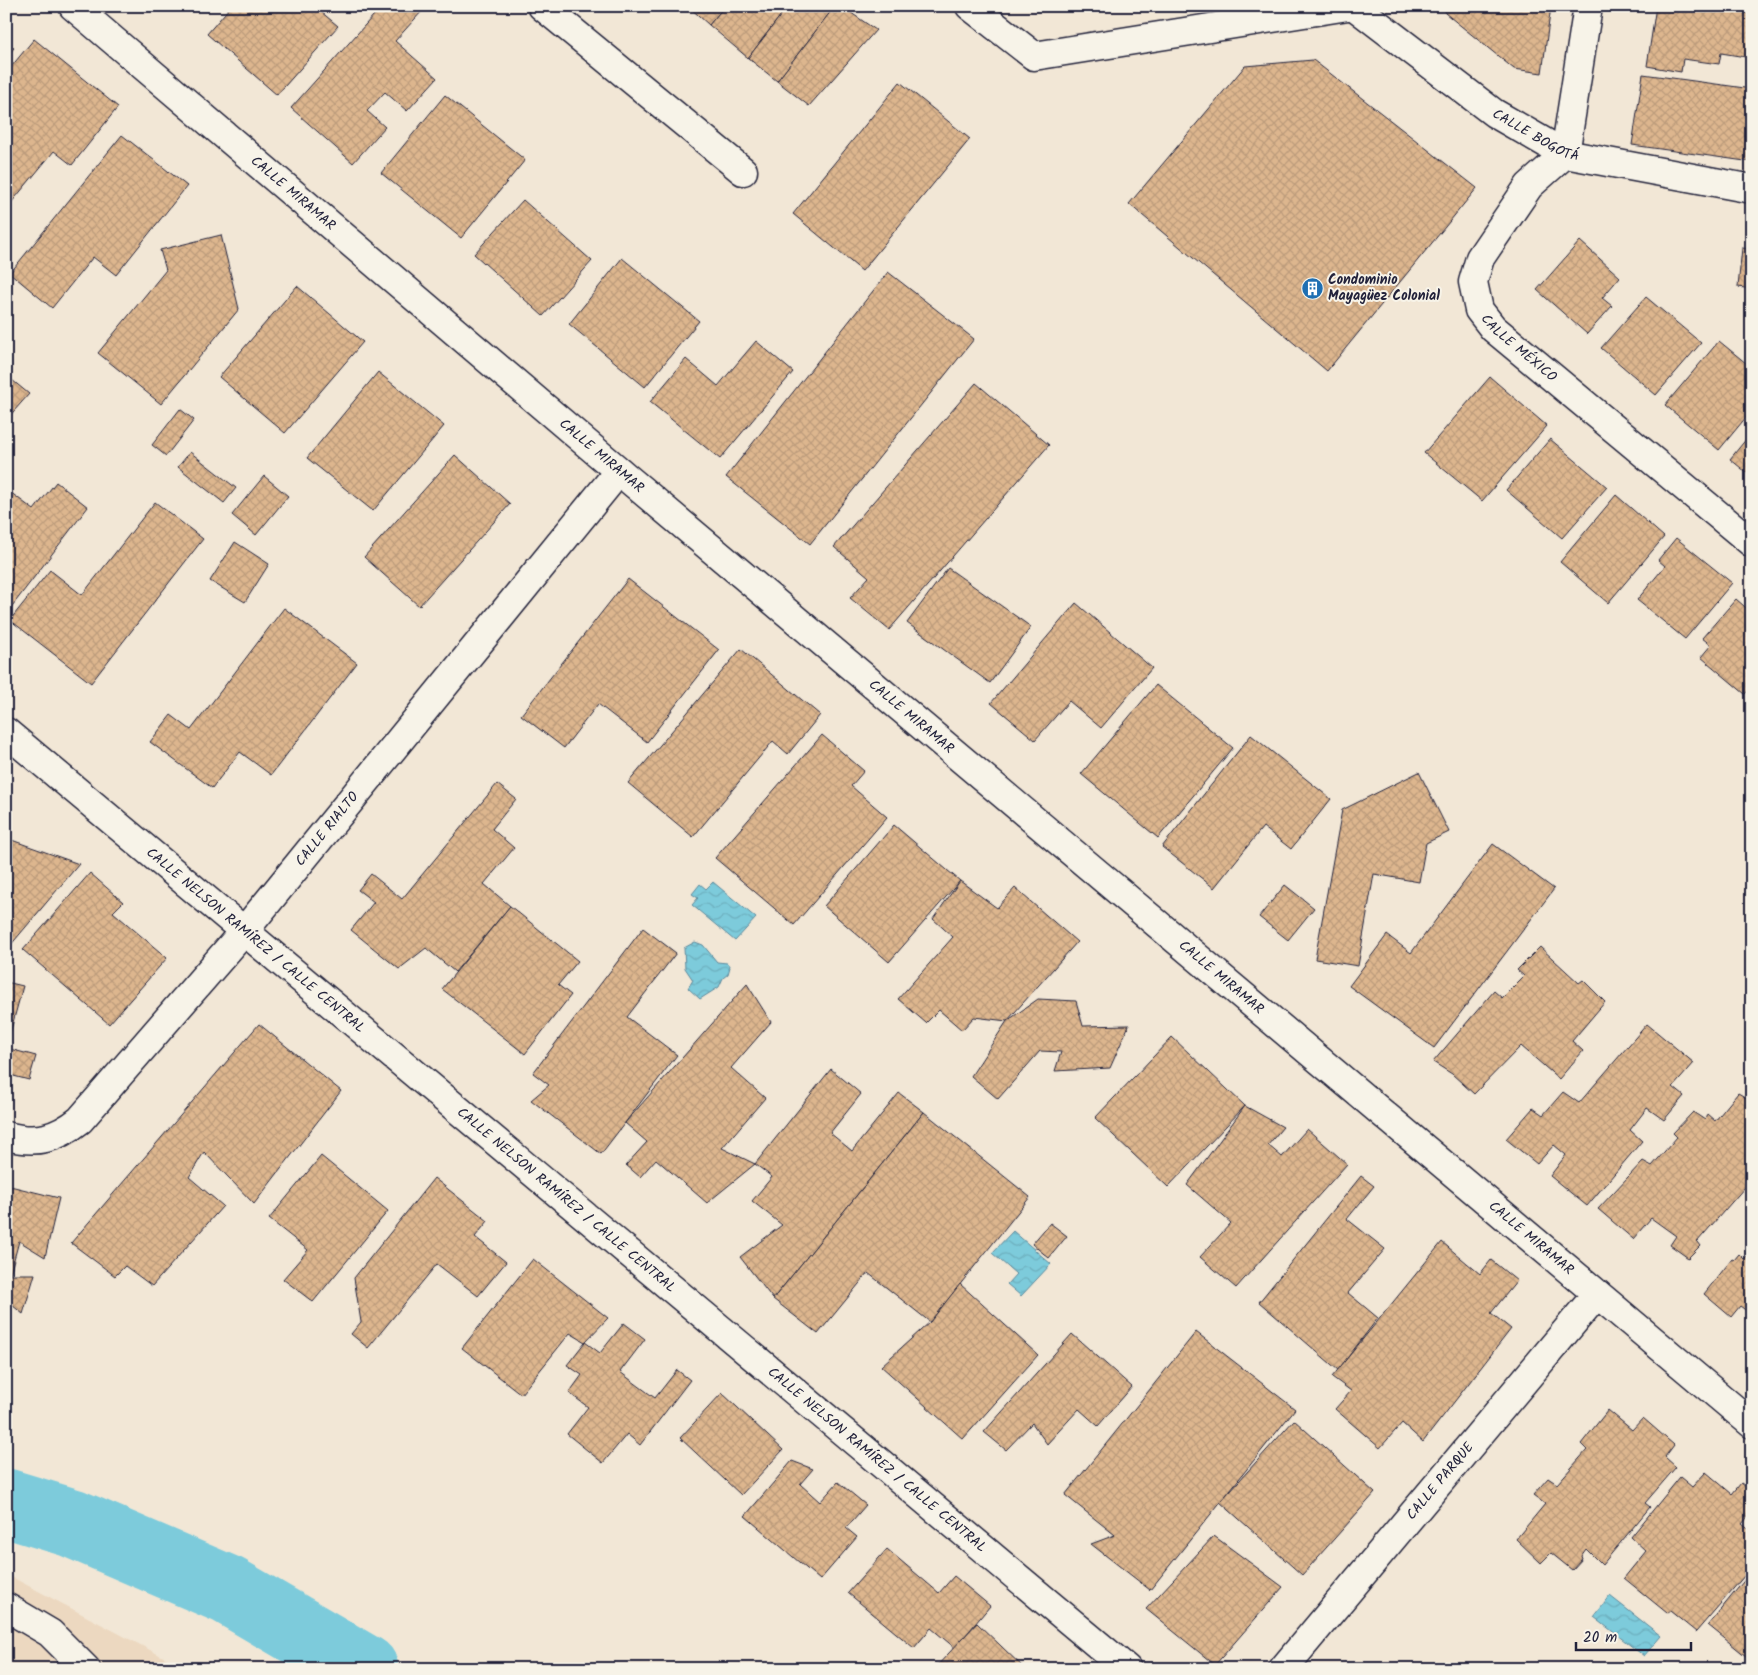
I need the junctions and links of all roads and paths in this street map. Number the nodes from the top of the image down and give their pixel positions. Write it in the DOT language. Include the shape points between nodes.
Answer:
graph roads {
  1 [pos="73,6"];
  2 [pos="542,6"];
  3 [pos="970,6"];
  4 [pos="1348,6"];
  5 [pos="1354,6"];
  6 [pos="1588,6"];
  7 [pos="1565,154"];
  8 [pos="743,171"];
  9 [pos="1752,189"];
  10 [pos="619,471"];
  11 [pos="1752,544"];
  12 [pos="6,732"];
  13 [pos="245,930"];
  14 [pos="6,1136"];
  15 [pos="1597,1294"];
  16 [pos="1752,1424"];
  17 [pos="6,1607"];
  18 [pos="86,1669"];
  19 [pos="1127,1669"];
  20 [pos="1283,1669"];
  1 -- 10 [label="street, CALLE MIRAMAR"];
  2 -- 8 [label="street"];
  3 -- 4 [label="street" via="1034,56"];
  5 -- 7 [label="street, CALLE BOGOTÁ" via="1494,113"];
  6 -- 7 [label="street"];
  7 -- 9 [label="street, CALLE BOGOTÁ"];
  7 -- 11 [label="street, CALLE MÉXICO" via="1529,186 1480,258 1473,282 1479,310 1493,328"];
  10 -- 13 [label="street, CALLE RIALTO"];
  10 -- 15 [label="street, CALLE MIRAMAR"];
  12 -- 13 [label="street, CALLE NELSON RAMÍREZ / CALLE CENTRAL"];
  13 -- 14 [label="street, CALLE RIALTO" via="80,1120 65,1132 44,1139 20,1140"];
  13 -- 19 [label="street, CALLE NELSON RAMÍREZ / CALLE CENTRAL"];
  15 -- 16 [label="street, CALLE MIRAMAR"];
  15 -- 20 [label="street, CALLE PARQUE"];
  17 -- 18 [label="street" via="50,1633"];
}
